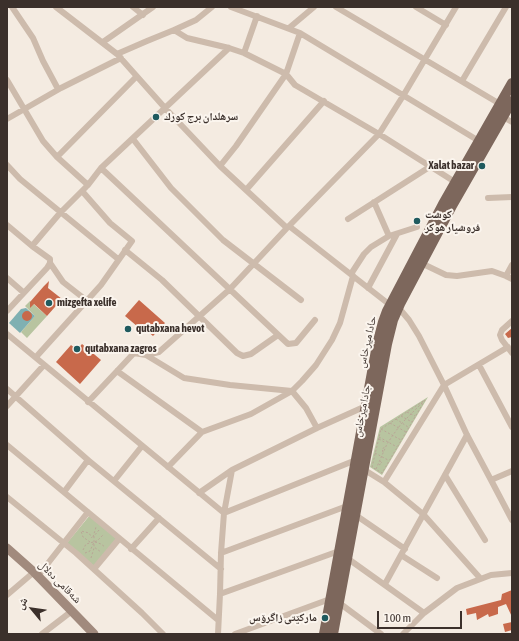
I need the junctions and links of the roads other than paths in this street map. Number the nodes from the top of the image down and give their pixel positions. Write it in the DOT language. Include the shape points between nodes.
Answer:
graph roads {
  1 [pos="12,7"];
  2 [pos="56,7"];
  3 [pos="133,7"];
  4 [pos="212,7"];
  5 [pos="231,7"];
  6 [pos="314,7"];
  7 [pos="336,7"];
  8 [pos="416,7"];
  9 [pos="456,7"];
  10 [pos="505,7"];
  11 [pos="153,8"];
  12 [pos="143,15"];
  13 [pos="257,16"];
  14 [pos="446,26"];
  15 [pos="288,28"];
  16 [pos="174,30"];
  17 [pos="300,33"];
  18 [pos="103,42"];
  19 [pos="229,48"];
  20 [pos="244,53"];
  21 [pos="119,56"];
  22 [pos="426,60"];
  23 [pos="286,74"];
  24 [pos="136,77"];
  25 [pos="7,80"];
  26 [pos="462,81"];
  27 [pos="512,83"];
  28 [pos="58,90"];
  29 [pos="403,96"];
  30 [pos="324,101"];
  31 [pos="512,101"];
  32 [pos="500,104"];
  33 [pos="165,108"];
  34 [pos="23,109"];
  35 [pos="503,117"];
  36 [pos="7,119"];
  37 [pos="512,122"];
  38 [pos="379,134"];
  39 [pos="133,139"];
  40 [pos="479,141"];
  41 [pos="58,157"];
  42 [pos="7,165"];
  43 [pos="220,166"];
  44 [pos="431,166"];
  45 [pos="101,168"];
  46 [pos="456,182"];
  47 [pos="88,185"];
  48 [pos="246,190"];
  49 [pos="82,191"];
  50 [pos="512,197"];
  51 [pos="488,198"];
  52 [pos="374,202"];
  53 [pos="60,213"];
  54 [pos="348,218"];
  55 [pos="7,225"];
  56 [pos="288,227"];
  57 [pos="417,227"];
  58 [pos="396,234"];
  59 [pos="389,236"];
  60 [pos="32,246"];
  61 [pos="125,250"];
  62 [pos="118,259"];
  63 [pos="50,263"];
  64 [pos="421,263"];
  65 [pos="254,264"];
  66 [pos="512,266"];
  67 [pos="352,275"];
  68 [pos="7,278"];
  69 [pos="509,278"];
  70 [pos="368,288"];
  71 [pos="230,289"];
  72 [pos="23,292"];
  73 [pos="86,300"];
  74 [pos="301,300"];
  75 [pos="394,306"];
  76 [pos="7,311"];
  77 [pos="198,316"];
  78 [pos="315,320"];
  79 [pos="512,322"];
  80 [pos="7,334"];
  81 [pos="278,335"];
  82 [pos="510,350"];
  83 [pos="146,355"];
  84 [pos="36,358"];
  85 [pos="44,365"];
  86 [pos="479,365"];
  87 [pos="117,371"];
  88 [pos="444,385"];
  89 [pos="7,389"];
  90 [pos="292,391"];
  91 [pos="16,396"];
  92 [pos="88,402"];
  93 [pos="7,406"];
  94 [pos="366,406"];
  95 [pos="512,427"];
  96 [pos="317,428"];
  97 [pos="202,432"];
  98 [pos="467,435"];
  99 [pos="7,445"];
  100 [pos="142,446"];
  101 [pos="88,460"];
  102 [pos="356,460"];
  103 [pos="168,467"];
  104 [pos="363,469"];
  105 [pos="232,470"];
  106 [pos="512,471"];
  107 [pos="445,475"];
  108 [pos="114,480"];
  109 [pos="491,480"];
  110 [pos="384,482"];
  111 [pos="64,492"];
  112 [pos="198,493"];
  113 [pos="7,497"];
  114 [pos="347,506"];
  115 [pos="88,512"];
  116 [pos="224,513"];
  117 [pos="354,514"];
  118 [pos="424,514"];
  119 [pos="159,518"];
  120 [pos="512,520"];
  121 [pos="119,539"];
  122 [pos="485,540"];
  123 [pos="63,543"];
  124 [pos="7,548"];
  125 [pos="132,549"];
  126 [pos="403,552"];
  127 [pos="221,554"];
  128 [pos="343,554"];
  129 [pos="221,569"];
  130 [pos="94,570"];
  131 [pos="512,573"];
  132 [pos="36,574"];
  133 [pos="437,578"];
  134 [pos="480,578"];
  135 [pos="385,584"];
  136 [pos="220,594"];
  137 [pos="7,595"];
  138 [pos="334,600"];
  139 [pos="72,611"];
  140 [pos="424,613"];
  141 [pos="218,620"];
  142 [pos="42,634"];
  143 [pos="94,634"];
  144 [pos="163,634"];
  145 [pos="218,634"];
  146 [pos="235,634"];
  147 [pos="324,634"];
  148 [pos="333,634"];
  149 [pos="381,634"];
  150 [pos="403,634"];
  1 -- 28 [label="street" via="33,38"];
  2 -- 18 [label="street"];
  3 -- 12 [label="street"];
  4 -- 16 [label="street" via="196,20"];
  5 -- 13 [label="street"];
  6 -- 15 [label="street"];
  7 -- 22 [label="street"];
  8 -- 14 [label="street"];
  9 -- 14 [label="street"];
  10 -- 26 [label="street"];
  11 -- 12 [label="street"];
  12 -- 18 [label="street"];
  13 -- 15 [label="street"];
  13 -- 20 [label="street"];
  14 -- 22 [label="street"];
  15 -- 17 [label="street"];
  16 -- 19 [label="street" via="187,38"];
  16 -- 21 [label="street"];
  17 -- 23 [label="street"];
  17 -- 29 [label="street"];
  18 -- 21 [label="street"];
  19 -- 20 [label="street"];
  19 -- 33 [label="street"];
  20 -- 23 [label="street"];
  21 -- 24 [label="street"];
  21 -- 28 [label="street"];
  22 -- 26 [label="street"];
  22 -- 29 [label="street"];
  23 -- 30 [label="street" via="295,85"];
  23 -- 43 [label="street"];
  24 -- 33 [label="street"];
  24 -- 41 [label="street"];
  25 -- 34 [label="street"];
  26 -- 32 [label="street"];
  27 -- 32 [label="main road, حادا ميرخاس"];
  28 -- 34 [label="street"];
  29 -- 38 [label="street"];
  29 -- 40 [label="street"];
  30 -- 38 [label="street"];
  30 -- 48 [label="street"];
  31 -- 35 [label="main road, جادا ميرخاس"];
  32 -- 40 [label="main road, حادا ميرخاس"];
  33 -- 39 [label="street"];
  33 -- 43 [label="street"];
  34 -- 36 [label="street"];
  34 -- 41 [label="street" via="43,141"];
  35 -- 37 [label="street"];
  35 -- 64 [label="main road, جادا ميرخاس"];
  38 -- 44 [label="street"];
  38 -- 56 [label="street"];
  39 -- 45 [label="street"];
  39 -- 65 [label="street" via="171,188 223,240"];
  40 -- 46 [label="main road, حادا ميرخاس"];
  41 -- 47 [label="street"];
  42 -- 53 [label="street"];
  43 -- 48 [label="street"];
  44 -- 46 [label="street"];
  44 -- 52 [label="street"];
  45 -- 47 [label="street"];
  45 -- 71 [label="street"];
  46 -- 75 [label="main road, حادا ميرخاس"];
  47 -- 49 [label="street"];
  48 -- 56 [label="street"];
  49 -- 53 [label="street"];
  49 -- 61 [label="street" via="110,224 131,239"];
  50 -- 51 [label="street"];
  52 -- 54 [label="street"];
  52 -- 59 [label="street"];
  53 -- 60 [label="street"];
  53 -- 62 [label="street"];
  55 -- 60 [label="street"];
  56 -- 65 [label="street"];
  56 -- 67 [label="street"];
  57 -- 58 [label="street"];
  58 -- 59 [label="street"];
  58 -- 70 [label="street"];
  59 -- 67 [label="street" via="371,246"];
  60 -- 63 [label="street" via="50,259"];
  61 -- 62 [label="street"];
  61 -- 77 [label="street" via="162,280"];
  62 -- 73 [label="street" via="101,285"];
  63 -- 72 [label="street"];
  63 -- 73 [label="street" via="63,282"];
  64 -- 69 [label="street" via="446,275 492,271"];
  64 -- 75 [label="main road, جادا ميرخاس"];
  65 -- 71 [label="street"];
  65 -- 74 [label="street"];
  66 -- 69 [label="street"];
  67 -- 70 [label="street"];
  67 -- 90 [label="street" via="340,323 332,340 316,365"];
  68 -- 72 [label="street"];
  70 -- 75 [label="street"];
  71 -- 77 [label="street"];
  71 -- 81 [label="street"];
  72 -- 76 [label="street"];
  73 -- 84 [label="street"];
  75 -- 88 [label="street" via="416,331"];
  75 -- 94 [label="main road, حادا ميرخاس" via="380,332"];
  75 -- 104 [label="main road, جادا ميرخاس"];
  77 -- 81 [label="street" via="243,356 251,354"];
  77 -- 83 [label="street" via="159,352"];
  78 -- 81 [label="street" via="296,343 288,344"];
  79 -- 82 [label="street" via="500,335"];
  80 -- 84 [label="street"];
  82 -- 86 [label="street"];
  83 -- 87 [label="street" via="134,353"];
  83 -- 90 [label="street" via="184,378"];
  84 -- 85 [label="street"];
  85 -- 91 [label="street"];
  85 -- 92 [label="street"];
  86 -- 88 [label="street"];
  86 -- 95 [label="street"];
  87 -- 92 [label="street"];
  87 -- 97 [label="street"];
  88 -- 98 [label="street"];
  88 -- 110 [label="street"];
  89 -- 91 [label="street"];
  90 -- 96 [label="street" via="306,408"];
  90 -- 97 [label="street" via="251,414"];
  91 -- 93 [label="street"];
  91 -- 101 [label="street"];
  92 -- 100 [label="street"];
  94 -- 96 [label="street"];
  94 -- 102 [label="main road, حادا ميرخاس"];
  96 -- 105 [label="street"];
  97 -- 103 [label="street"];
  98 -- 107 [label="street"];
  98 -- 109 [label="street"];
  99 -- 111 [label="street"];
  100 -- 103 [label="street"];
  100 -- 108 [label="street"];
  101 -- 108 [label="street"];
  101 -- 111 [label="street"];
  102 -- 114 [label="main road, حادا ميرخاس"];
  102 -- 116 [label="street"];
  103 -- 112 [label="street"];
  104 -- 110 [label="street"];
  104 -- 117 [label="main road, جادا ميرخاس"];
  105 -- 112 [label="street"];
  105 -- 116 [label="street"];
  106 -- 109 [label="street"];
  107 -- 118 [label="street"];
  107 -- 122 [label="street"];
  108 -- 119 [label="street"];
  109 -- 120 [label="street"];
  110 -- 118 [label="street"];
  111 -- 115 [label="street"];
  112 -- 116 [label="street"];
  113 -- 123 [label="street"];
  114 -- 127 [label="street"];
  114 -- 128 [label="main road, حادا ميرخاس"];
  115 -- 121 [label="street"];
  115 -- 123 [label="street"];
  116 -- 127 [label="street"];
  117 -- 126 [label="street"];
  117 -- 128 [label="main road, جادا ميرخاس"];
  118 -- 126 [label="street"];
  118 -- 134 [label="street"];
  119 -- 125 [label="street"];
  119 -- 129 [label="street"];
  121 -- 125 [label="street"];
  121 -- 130 [label="street"];
  123 -- 130 [label="street"];
  123 -- 132 [label="street"];
  124 -- 132 [label="main road, شەقامی دەلال"];
  125 -- 141 [label="street"];
  126 -- 133 [label="street"];
  126 -- 135 [label="street"];
  127 -- 129 [label="street"];
  128 -- 135 [label="street"];
  128 -- 136 [label="street"];
  128 -- 138 [label="main road, حادا ميرخاس"];
  129 -- 136 [label="street"];
  130 -- 144 [label="street"];
  131 -- 134 [label="street"];
  132 -- 137 [label="street"];
  132 -- 139 [label="main road, شەقامی دەلال"];
  134 -- 140 [label="street" via="457,588"];
  135 -- 140 [label="street"];
  136 -- 141 [label="street"];
  138 -- 146 [label="street"];
  138 -- 147 [label="main road, حادا ميرخاس"];
  138 -- 148 [label="main road"];
  138 -- 149 [label="street"];
  139 -- 142 [label="street"];
  139 -- 143 [label="main road, شەقامی دەلال"];
  140 -- 150 [label="street"];
  141 -- 145 [label="street"];
}
